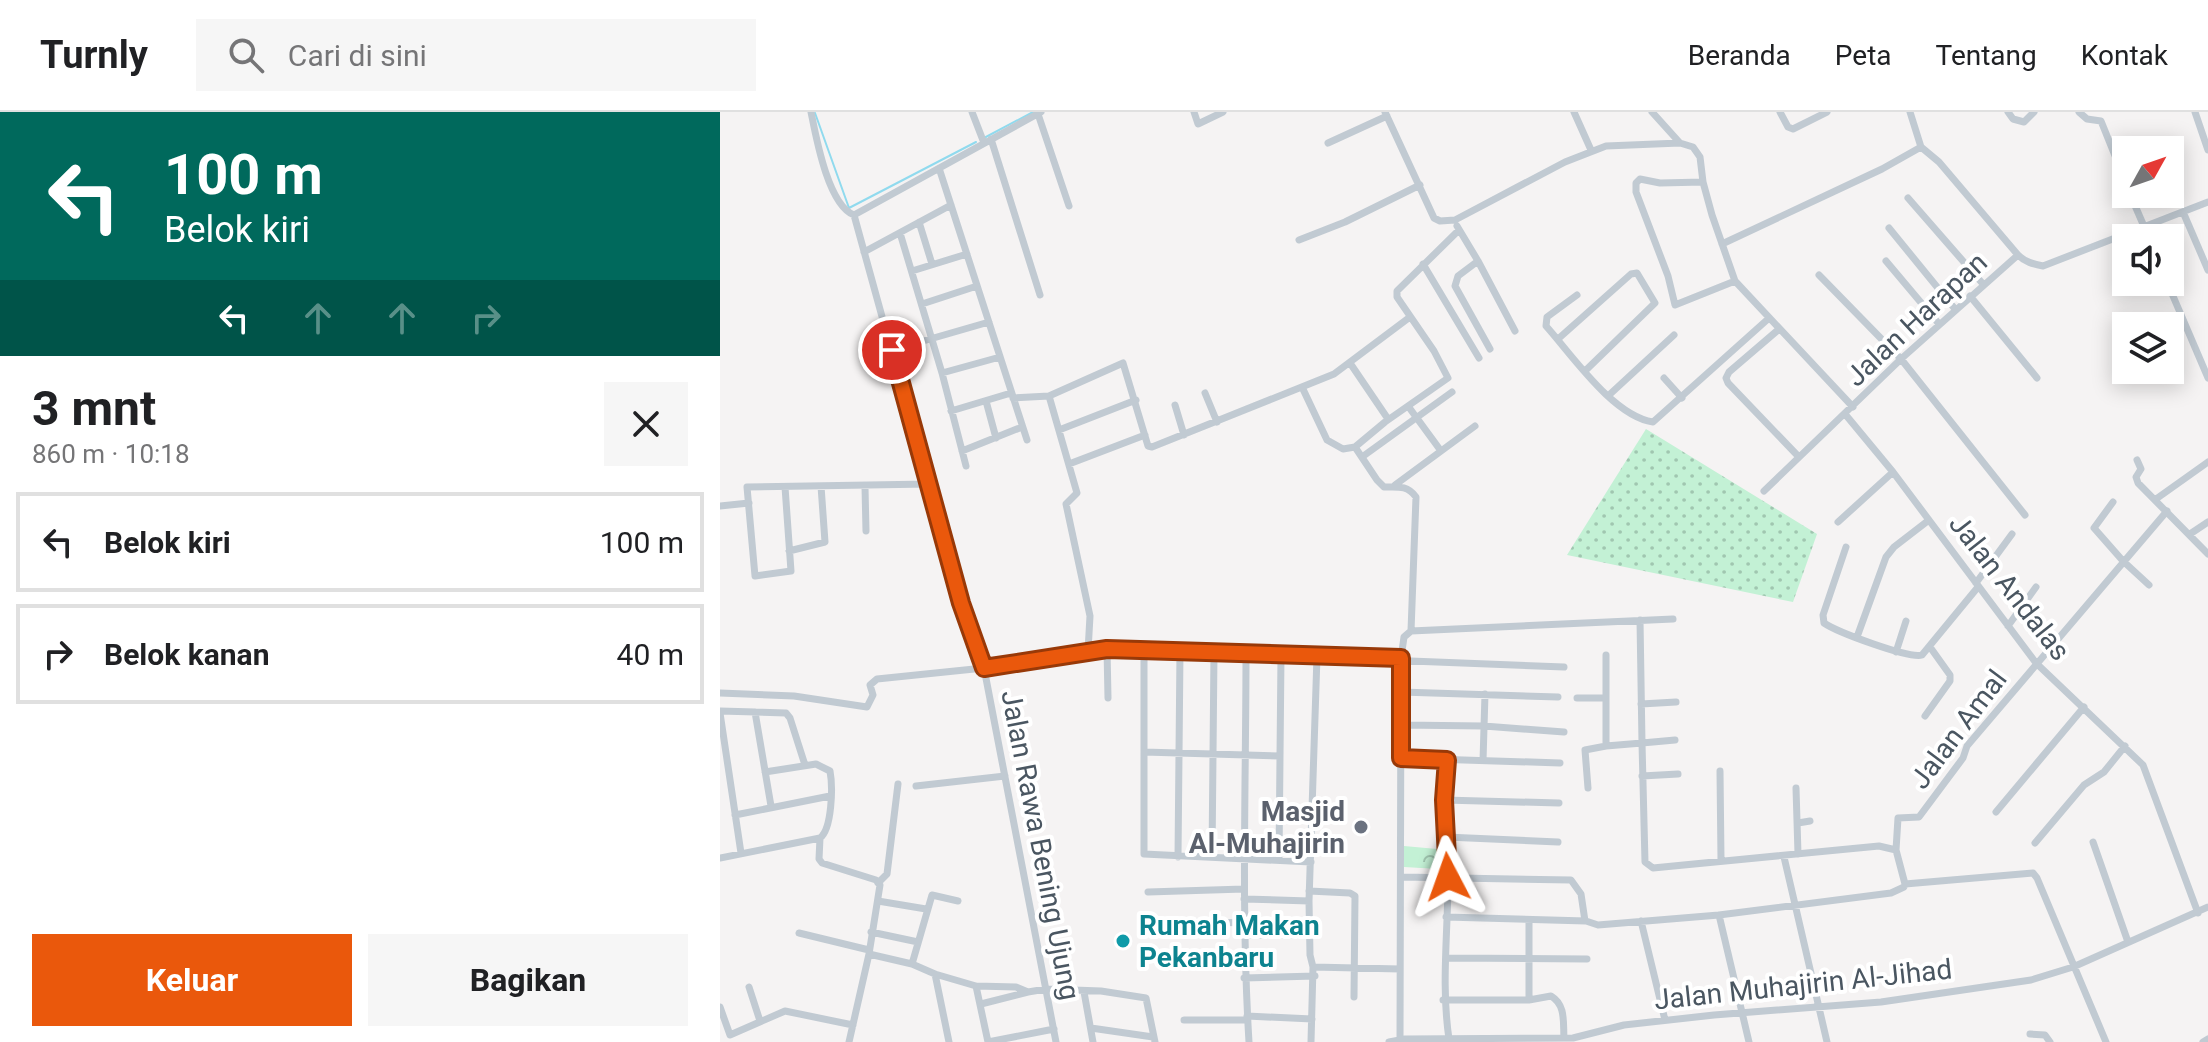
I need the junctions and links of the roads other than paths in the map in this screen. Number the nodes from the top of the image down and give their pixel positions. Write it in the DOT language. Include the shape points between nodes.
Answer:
graph roads {
  1 [pos="811,112"];
  2 [pos="972,112"];
  3 [pos="1194,112"];
  4 [pos="1223,112"];
  5 [pos="1574,112"];
  6 [pos="1652,112"];
  7 [pos="1781,112"];
  8 [pos="1827,112"];
  9 [pos="1910,112"];
  10 [pos="2008,112"];
  11 [pos="2034,112"];
  12 [pos="2079,112"];
  13 [pos="2195,112"];
  14 [pos="1039,113"];
  15 [pos="1386,114"];
  16 [pos="988,141"];
  17 [pos="1328,143"];
  18 [pos="1680,143"];
  19 [pos="1921,147"];
  20 [pos="2112,148"];
  21 [pos="1591,150"];
  22 [pos="2208,150"];
  23 [pos="939,168"];
  24 [pos="1703,182"];
  25 [pos="1420,185"];
  26 [pos="1908,198"];
  27 [pos="2208,202"];
  28 [pos="951,205"];
  29 [pos="1069,206"];
  30 [pos="2183,212"];
  31 [pos="854,215"];
  32 [pos="1455,220"];
  33 [pos="919,222"];
  34 [pos="2152,224"];
  35 [pos="1889,228"];
  36 [pos="1459,230"];
  37 [pos="900,233"];
  38 [pos="2112,239"];
  39 [pos="1299,240"];
  40 [pos="1722,244"];
  41 [pos="864,252"];
  42 [pos="967,254"];
  43 [pos="2018,255"];
  44 [pos="1478,261"];
  45 [pos="1886,261"];
  46 [pos="932,264"];
  47 [pos="1423,264"];
  48 [pos="2208,270"];
  49 [pos="912,271"];
  50 [pos="1819,275"];
  51 [pos="1735,281"];
  52 [pos="1983,284"];
  53 [pos="977,286"];
  54 [pos="1040,295"];
  55 [pos="1577,295"];
  56 [pos="1970,296"];
  57 [pos="2173,296"];
  58 [pos="922,304"];
  59 [pos="1955,309"];
  60 [pos="1410,317"];
  61 [pos="1768,319"];
  62 [pos="989,322"];
  63 [pos="1939,324"];
  64 [pos="1778,330"];
  65 [pos="1515,331"];
  66 [pos="1674,335"];
  67 [pos="932,339"];
  68 [pos="1558,339"];
  69 [pos="1490,349"];
  70 [pos="892,350"];
  71 [pos="1000,357"];
  72 [pos="1479,358"];
  73 [pos="1901,359"];
  74 [pos="1350,363"];
  75 [pos="1585,371"];
  76 [pos="942,373"];
  77 [pos="1664,378"];
  78 [pos="2037,378"];
  79 [pos="2208,378"];
  80 [pos="1302,387"];
  81 [pos="1452,392"];
  82 [pos="1205,393"];
  83 [pos="1012,395"];
  84 [pos="1049,396"];
  85 [pos="1608,396"];
  86 [pos="1682,398"];
  87 [pos="1136,400"];
  88 [pos="986,401"];
  89 [pos="1175,405"];
  90 [pos="1408,406"];
  91 [pos="1853,407"];
  92 [pos="951,411"];
  93 [pos="1845,414"];
  94 [pos="1417,417"];
  95 [pos="1388,419"];
  96 [pos="1217,422"];
  97 [pos="1475,426"];
  98 [pos="1022,427"];
  99 [pos="1059,430"];
  100 [pos="1145,435"];
  101 [pos="1184,435"];
  102 [pos="996,438"];
  103 [pos="1027,440"];
  104 [pos="1355,447"];
  105 [pos="962,451"];
  106 [pos="1441,451"];
  107 [pos="1798,456"];
  108 [pos="1362,457"];
  109 [pos="2137,460"];
  110 [pos="2208,462"];
  111 [pos="1069,464"];
  112 [pos="966,466"];
  113 [pos="1893,472"];
  114 [pos="929,484"];
  115 [pos="821,486"];
  116 [pos="785,487"];
  117 [pos="865,487"];
  118 [pos="1393,487"];
  119 [pos="1764,491"];
  120 [pos="2156,499"];
  121 [pos="2113,502"];
  122 [pos="749,503"];
  123 [pos="720,506"];
  124 [pos="2167,511"];
  125 [pos="2025,515"];
  126 [pos="1929,520"];
  127 [pos="1838,522"];
  128 [pos="2208,522"];
  129 [pos="866,531"];
  130 [pos="2012,534"];
  131 [pos="2190,534"];
  132 [pos="1846,547"];
  133 [pos="789,551"];
  134 [pos="2208,554"];
  135 [pos="2123,561"];
  136 [pos="1977,585"];
  137 [pos="2149,585"];
  138 [pos="2036,587"];
  139 [pos="1673,619"];
  140 [pos="1640,620"];
  141 [pos="1906,621"];
  142 [pos="2008,626"];
  143 [pos="1411,631"];
  144 [pos="1857,637"];
  145 [pos="1930,647"];
  146 [pos="1107,649"];
  147 [pos="1144,650"];
  148 [pos="1088,651"];
  149 [pos="1180,651"];
  150 [pos="1214,652"];
  151 [pos="1896,652"];
  152 [pos="1246,653"];
  153 [pos="1281,655"];
  154 [pos="1606,655"];
  155 [pos="1317,656"];
  156 [pos="1401,658"];
  157 [pos="2036,663"];
  158 [pos="1564,667"];
  159 [pos="984,668"];
  160 [pos="1401,692"];
  161 [pos="720,693"];
  162 [pos="1485,694"];
  163 [pos="1558,697"];
  164 [pos="1108,698"];
  165 [pos="1577,698"];
  166 [pos="1605,698"];
  167 [pos="1676,702"];
  168 [pos="1641,704"];
  169 [pos="2084,707"];
  170 [pos="720,712"];
  171 [pos="755,712"];
  172 [pos="1925,716"];
  173 [pos="1401,725"];
  174 [pos="1484,726"];
  175 [pos="1564,732"];
  176 [pos="1675,740"];
  177 [pos="1642,743"];
  178 [pos="1606,746"];
  179 [pos="2125,746"];
  180 [pos="1144,752"];
  181 [pos="1179,753"];
  182 [pos="1213,754"];
  183 [pos="1246,755"];
  184 [pos="1280,756"];
  185 [pos="1401,758"];
  186 [pos="1447,760"];
  187 [pos="724,761"];
  188 [pos="1483,761"];
  189 [pos="1560,763"];
  190 [pos="805,765"];
  191 [pos="1720,771"];
  192 [pos="765,772"];
  193 [pos="1678,774"];
  194 [pos="1005,776"];
  195 [pos="1642,776"];
  196 [pos="898,784"];
  197 [pos="916,786"];
  198 [pos="1588,788"];
  199 [pos="1796,788"];
  200 [pos="830,796"];
  201 [pos="1444,800"];
  202 [pos="1559,803"];
  203 [pos="771,806"];
  204 [pos="1996,812"];
  205 [pos="735,815"];
  206 [pos="1810,821"];
  207 [pos="1798,823"];
  208 [pos="1446,837"];
  209 [pos="820,838"];
  210 [pos="1558,842"];
  211 [pos="2093,842"];
  212 [pos="2035,843"];
  213 [pos="1896,850"];
  214 [pos="741,853"];
  215 [pos="1798,854"];
  216 [pos="1178,857"];
  217 [pos="1212,857"];
  218 [pos="1784,857"];
  219 [pos="720,858"];
  220 [pos="1243,859"];
  221 [pos="1279,859"];
  222 [pos="1721,860"];
  223 [pos="1311,862"];
  224 [pos="1402,877"];
  225 [pos="1448,877"];
  226 [pos="878,883"];
  227 [pos="1905,884"];
  228 [pos="1244,889"];
  229 [pos="1309,891"];
  230 [pos="1148,892"];
  231 [pos="1244,899"];
  232 [pos="878,901"];
  233 [pos="958,901"];
  234 [pos="1309,901"];
  235 [pos="1794,905"];
  236 [pos="2208,907"];
  237 [pos="926,909"];
  238 [pos="2198,913"];
  239 [pos="1719,915"];
  240 [pos="1446,917"];
  241 [pos="1529,920"];
  242 [pos="1176,921"];
  243 [pos="1585,921"];
  244 [pos="1641,921"];
  245 [pos="1244,923"];
  246 [pos="871,932"];
  247 [pos="799,933"];
  248 [pos="1244,935"];
  249 [pos="1309,935"];
  250 [pos="918,942"];
  251 [pos="2128,942"];
  252 [pos="869,952"];
  253 [pos="1174,956"];
  254 [pos="1244,957"];
  255 [pos="1446,958"];
  256 [pos="1527,959"];
  257 [pos="1587,959"];
  258 [pos="912,964"];
  259 [pos="1354,966"];
  260 [pos="2073,967"];
  261 [pos="1400,969"];
  262 [pos="1314,971"];
  263 [pos="935,974"];
  264 [pos="1244,978"];
  265 [pos="976,986"];
  266 [pos="749,987"];
  267 [pos="1046,989"];
  268 [pos="1028,992"];
  269 [pos="1084,992"];
  270 [pos="1354,997"];
  271 [pos="1443,1000"];
  272 [pos="1529,1000"];
  273 [pos="981,1004"];
  274 [pos="720,1007"];
  275 [pos="1819,1007"];
  276 [pos="1743,1012"];
  277 [pos="1247,1018"];
  278 [pos="1312,1019"];
  279 [pos="1184,1020"];
  280 [pos="1665,1020"];
  281 [pos="760,1021"];
  282 [pos="853,1025"];
  283 [pos="1091,1028"];
  284 [pos="1054,1029"];
  285 [pos="2030,1034"];
  286 [pos="730,1035"];
  287 [pos="1564,1038"];
  288 [pos="1154,1039"];
  289 [pos="1449,1039"];
  290 [pos="2208,1039"];
  291 [pos="1400,1040"];
  292 [pos="720,1041"];
  293 [pos="849,1042"];
  294 [pos="949,1042"];
  295 [pos="988,1042"];
  296 [pos="1056,1042"];
  297 [pos="1093,1042"];
  298 [pos="1249,1042"];
  299 [pos="1311,1042"];
  300 [pos="1389,1042"];
  301 [pos="1749,1042"];
  302 [pos="1827,1042"];
  303 [pos="2050,1042"];
  304 [pos="2106,1042"];
  305 [pos="2203,1042"];
  1 -- 31 [label="street, Jalan Rawa Bening Ujung" via="818,151 841,207"];
  2 -- 16 [label="street"];
  3 -- 4 [label="street" via="1198,124"];
  5 -- 21 [label="street"];
  6 -- 18 [label="street"];
  7 -- 8 [label="street" via="1793,129"];
  9 -- 19 [label="street"];
  10 -- 11 [label="street" via="2024,122"];
  12 -- 20 [label="street" via="2101,121"];
  13 -- 22 [label="street"];
  14 -- 16 [label="street"];
  14 -- 29 [label="street"];
  15 -- 17 [label="street"];
  15 -- 25 [label="street"];
  16 -- 23 [label="street"];
  16 -- 54 [label="street"];
  18 -- 21 [label="street"];
  18 -- 24 [label="street" via="1693,147 1700,157"];
  19 -- 40 [label="street"];
  19 -- 43 [label="street"];
  21 -- 32 [label="street"];
  23 -- 28 [label="street"];
  23 -- 31 [label="street"];
  24 -- 40 [label="street"];
  24 -- 51 [label="street" via="1640,179 1636,192 1675,305"];
  25 -- 32 [label="street" via="1434,218"];
  25 -- 39 [label="street"];
  26 -- 52 [label="street"];
  27 -- 30 [label="street, Jalan Harapan"];
  28 -- 33 [label="street"];
  28 -- 42 [label="street"];
  30 -- 34 [label="street, Jalan Harapan"];
  30 -- 48 [label="street"];
  31 -- 41 [label="street, Jalan Rawa Bening Ujung"];
  32 -- 36 [label="street"];
  33 -- 37 [label="street"];
  33 -- 46 [label="street"];
  35 -- 59 [label="street"];
  36 -- 44 [label="street"];
  36 -- 47 [label="street"];
  37 -- 41 [label="street"];
  37 -- 49 [label="street"];
  38 -- 43 [label="street, Jalan Harapan" via="2043,266"];
  40 -- 51 [label="street"];
  41 -- 70 [label="street, Jalan Rawa Bening Ujung"];
  42 -- 46 [label="street"];
  42 -- 53 [label="street"];
  43 -- 52 [label="street, Jalan Harapan"];
  44 -- 65 [label="street"];
  44 -- 69 [label="street" via="1458,276 1455,286"];
  45 -- 63 [label="street"];
  46 -- 49 [label="street"];
  47 -- 60 [label="street" via="1397,291"];
  47 -- 72 [label="street"];
  49 -- 58 [label="street"];
  50 -- 73 [label="street"];
  51 -- 61 [label="street"];
  52 -- 56 [label="street, Jalan Harapan"];
  53 -- 58 [label="street"];
  53 -- 62 [label="street"];
  55 -- 68 [label="street" via="1544,321"];
  56 -- 59 [label="street, Jalan Harapan"];
  56 -- 78 [label="street"];
  57 -- 79 [label="street"];
  58 -- 67 [label="street"];
  59 -- 63 [label="street, Jalan Harapan"];
  60 -- 74 [label="street"];
  60 -- 90 [label="street" via="1448,378"];
  61 -- 64 [label="street"];
  61 -- 86 [label="street"];
  62 -- 67 [label="street"];
  62 -- 71 [label="street"];
  63 -- 73 [label="street, Jalan Harapan"];
  64 -- 91 [label="street"];
  64 -- 107 [label="street" via="1726,378"];
  66 -- 85 [label="street"];
  67 -- 70 [label="street"];
  67 -- 76 [label="street"];
  68 -- 75 [label="street"];
  68 -- 75 [label="street" via="1631,274 1642,277 1655,303"];
  70 -- 114 [label="street, Jalan Rawa Bening Ujung"];
  71 -- 76 [label="street"];
  71 -- 83 [label="street"];
  73 -- 91 [label="street, Jalan Harapan"];
  73 -- 125 [label="street"];
  74 -- 80 [label="street"];
  74 -- 95 [label="street"];
  75 -- 85 [label="street"];
  76 -- 92 [label="street"];
  77 -- 86 [label="street"];
  80 -- 96 [label="street"];
  80 -- 104 [label="street" via="1327,440 1343,449"];
  81 -- 94 [label="street"];
  82 -- 96 [label="street"];
  83 -- 84 [label="street"];
  83 -- 88 [label="street"];
  83 -- 98 [label="street"];
  84 -- 87 [label="street" via="1122,362"];
  84 -- 99 [label="street"];
  85 -- 86 [label="street" via="1653,422"];
  87 -- 99 [label="street"];
  87 -- 100 [label="street"];
  88 -- 92 [label="street"];
  88 -- 102 [label="street"];
  89 -- 101 [label="street"];
  90 -- 94 [label="street"];
  90 -- 95 [label="street"];
  91 -- 93 [label="street, Jalan Harapan"];
  92 -- 105 [label="street"];
  93 -- 107 [label="street, Jalan Harapan"];
  93 -- 113 [label="street, Jalan Andalas"];
  94 -- 106 [label="street"];
  94 -- 108 [label="street"];
  95 -- 104 [label="street"];
  96 -- 101 [label="street"];
  97 -- 106 [label="street"];
  98 -- 102 [label="street"];
  98 -- 103 [label="street"];
  99 -- 111 [label="street"];
  100 -- 101 [label="street" via="1152,447"];
  100 -- 111 [label="street"];
  102 -- 105 [label="street"];
  104 -- 108 [label="street"];
  105 -- 112 [label="street"];
  106 -- 118 [label="street"];
  107 -- 119 [label="street, Jalan Harapan"];
  108 -- 118 [label="street" via="1384,487"];
  109 -- 120 [label="street" via="2141,469 2136,480"];
  110 -- 120 [label="street"];
  111 -- 148 [label="street" via="1077,493 1066,504 1090,616"];
  113 -- 126 [label="street, Jalan Andalas"];
  113 -- 127 [label="street"];
  114 -- 117 [label="street"];
  114 -- 159 [label="street, Jalan Rawa Bening Ujung"];
  115 -- 116 [label="street"];
  115 -- 117 [label="street"];
  115 -- 133 [label="street" via="825,542"];
  116 -- 122 [label="street" via="747,487"];
  116 -- 133 [label="street"];
  117 -- 129 [label="street"];
  118 -- 143 [label="street" via="1409,489 1416,497"];
  120 -- 124 [label="street"];
  121 -- 135 [label="street" via="2094,528"];
  122 -- 123 [label="street"];
  122 -- 133 [label="street" via="755,576 791,571"];
  124 -- 131 [label="street"];
  124 -- 135 [label="street"];
  126 -- 136 [label="street, Jalan Andalas"];
  126 -- 144 [label="street" via="1886,557"];
  128 -- 131 [label="street"];
  130 -- 136 [label="street"];
  131 -- 134 [label="street"];
  132 -- 144 [label="street" via="1823,619 1828,627"];
  135 -- 137 [label="street"];
  135 -- 157 [label="street"];
  136 -- 142 [label="street, Jalan Andalas"];
  136 -- 145 [label="street"];
  138 -- 142 [label="street"];
  139 -- 140 [label="street"];
  140 -- 143 [label="street"];
  140 -- 168 [label="street"];
  141 -- 151 [label="street"];
  142 -- 157 [label="street, Jalan Andalas"];
  143 -- 156 [label="street" via="1404,637"];
  144 -- 151 [label="street"];
  145 -- 151 [label="street" via="1917,657"];
  145 -- 172 [label="street" via="1950,681"];
  146 -- 147 [label="street"];
  146 -- 148 [label="street"];
  146 -- 164 [label="street"];
  147 -- 149 [label="street"];
  147 -- 180 [label="street"];
  148 -- 159 [label="street"];
  149 -- 150 [label="street"];
  149 -- 181 [label="street"];
  150 -- 152 [label="street"];
  150 -- 182 [label="street"];
  152 -- 153 [label="street"];
  152 -- 183 [label="street"];
  153 -- 155 [label="street"];
  153 -- 184 [label="street"];
  154 -- 166 [label="street"];
  155 -- 156 [label="street"];
  155 -- 223 [label="street"];
  156 -- 158 [label="street"];
  156 -- 160 [label="street"];
  157 -- 169 [label="street, Jalan Andalas"];
  157 -- 213 [label="street, Jalan Amal" via="1967,746 1919,817 1898,818"];
  159 -- 161 [label="street" via="877,679 870,685 873,695 867,707 794,696"];
  159 -- 194 [label="street, Jalan Rawa Bening Ujung"];
  160 -- 162 [label="street"];
  160 -- 173 [label="street"];
  162 -- 163 [label="street"];
  162 -- 174 [label="street"];
  165 -- 166 [label="street"];
  166 -- 178 [label="street"];
  167 -- 168 [label="street"];
  168 -- 177 [label="street"];
  169 -- 179 [label="street, Jalan Andalas"];
  169 -- 204 [label="street"];
  170 -- 171 [label="street"];
  170 -- 187 [label="street"];
  171 -- 190 [label="street" via="786,713"];
  171 -- 192 [label="street"];
  173 -- 174 [label="street"];
  173 -- 185 [label="street"];
  174 -- 175 [label="street"];
  174 -- 188 [label="street"];
  176 -- 177 [label="street"];
  177 -- 178 [label="street"];
  177 -- 195 [label="street"];
  178 -- 198 [label="street" via="1585,750"];
  179 -- 212 [label="street"];
  179 -- 238 [label="street, Jalan Andalas" via="2143,765"];
  180 -- 181 [label="street"];
  180 -- 216 [label="street" via="1144,854"];
  181 -- 182 [label="street"];
  181 -- 216 [label="street"];
  182 -- 183 [label="street"];
  182 -- 217 [label="street"];
  183 -- 184 [label="street"];
  183 -- 220 [label="street"];
  184 -- 221 [label="street"];
  185 -- 186 [label="street"];
  185 -- 224 [label="street"];
  186 -- 188 [label="street"];
  186 -- 201 [label="street"];
  187 -- 205 [label="street"];
  188 -- 189 [label="street"];
  190 -- 192 [label="street"];
  190 -- 200 [label="street" via="830,771"];
  191 -- 222 [label="street"];
  192 -- 203 [label="street"];
  193 -- 195 [label="street"];
  194 -- 197 [label="street"];
  194 -- 267 [label="street, Jalan Rawa Bening Ujung"];
  195 -- 222 [label="street" via="1645,862 1653,868"];
  196 -- 226 [label="street" via="887,874"];
  199 -- 207 [label="street"];
  200 -- 203 [label="street"];
  200 -- 209 [label="street" via="829,825"];
  201 -- 202 [label="street"];
  201 -- 208 [label="street"];
  203 -- 205 [label="street"];
  205 -- 214 [label="street"];
  206 -- 207 [label="street"];
  207 -- 215 [label="street"];
  208 -- 210 [label="street"];
  208 -- 225 [label="street"];
  209 -- 214 [label="street"];
  209 -- 226 [label="street" via="822,863"];
  211 -- 251 [label="street"];
  213 -- 215 [label="street" via="1879,846"];
  213 -- 227 [label="street"];
  214 -- 219 [label="street"];
  215 -- 218 [label="street"];
  216 -- 217 [label="street"];
  217 -- 220 [label="street"];
  218 -- 222 [label="street"];
  218 -- 235 [label="street"];
  220 -- 221 [label="street"];
  220 -- 228 [label="street"];
  221 -- 223 [label="street"];
  223 -- 229 [label="street"];
  224 -- 225 [label="street"];
  224 -- 261 [label="street"];
  225 -- 240 [label="street"];
  225 -- 243 [label="street" via="1571,880 1581,894"];
  226 -- 232 [label="street"];
  227 -- 235 [label="street" via="1891,893"];
  227 -- 260 [label="street" via="2033,873"];
  228 -- 230 [label="street"];
  228 -- 231 [label="street"];
  229 -- 234 [label="street"];
  229 -- 259 [label="street" via="1355,896"];
  231 -- 234 [label="street"];
  231 -- 245 [label="street"];
  232 -- 237 [label="street"];
  232 -- 246 [label="street"];
  233 -- 237 [label="street" via="932,895"];
  234 -- 249 [label="street"];
  235 -- 239 [label="street"];
  235 -- 275 [label="street"];
  236 -- 238 [label="street, Jalan Muhajirin Al-Jihad"];
  237 -- 250 [label="street"];
  238 -- 251 [label="street, Jalan Muhajirin Al-Jihad"];
  239 -- 244 [label="street"];
  239 -- 276 [label="street"];
  240 -- 241 [label="street"];
  240 -- 255 [label="street"];
  241 -- 243 [label="street"];
  241 -- 256 [label="street"];
  242 -- 245 [label="street"];
  243 -- 244 [label="street"];
  244 -- 280 [label="street"];
  245 -- 248 [label="street"];
  246 -- 250 [label="street"];
  246 -- 252 [label="street"];
  247 -- 252 [label="street"];
  248 -- 249 [label="street"];
  248 -- 254 [label="street"];
  249 -- 262 [label="street"];
  250 -- 258 [label="street"];
  251 -- 260 [label="street, Jalan Muhajirin Al-Jihad"];
  252 -- 258 [label="street"];
  252 -- 282 [label="street"];
  253 -- 254 [label="street"];
  254 -- 264 [label="street"];
  255 -- 256 [label="street"];
  255 -- 271 [label="street"];
  256 -- 257 [label="street"];
  256 -- 272 [label="street"];
  258 -- 263 [label="street"];
  259 -- 261 [label="street"];
  259 -- 262 [label="street"];
  259 -- 270 [label="street"];
  260 -- 275 [label="street, Jalan Muhajirin Al-Jihad" via="2031,980"];
  260 -- 304 [label="street"];
  261 -- 291 [label="street"];
  262 -- 264 [label="street"];
  262 -- 278 [label="street"];
  263 -- 265 [label="street"];
  263 -- 294 [label="street"];
  264 -- 277 [label="street"];
  265 -- 268 [label="street"];
  265 -- 273 [label="street"];
  266 -- 281 [label="street"];
  267 -- 268 [label="street"];
  267 -- 269 [label="street"];
  267 -- 284 [label="street, Jalan Rawa Bening Ujung"];
  268 -- 273 [label="street"];
  269 -- 283 [label="street"];
  269 -- 288 [label="street" via="1146,998"];
  271 -- 272 [label="street"];
  271 -- 289 [label="street"];
  272 -- 287 [label="street" via="1551,996 1559,1001"];
  273 -- 295 [label="street"];
  274 -- 286 [label="street"];
  275 -- 276 [label="street, Jalan Muhajirin Al-Jihad"];
  275 -- 302 [label="street"];
  276 -- 280 [label="street, Jalan Muhajirin Al-Jihad"];
  276 -- 301 [label="street"];
  277 -- 278 [label="street"];
  277 -- 279 [label="street"];
  277 -- 298 [label="street"];
  278 -- 299 [label="street"];
  280 -- 287 [label="street, Jalan Muhajirin Al-Jihad"];
  281 -- 282 [label="street" via="785,1011"];
  281 -- 286 [label="street"];
  282 -- 293 [label="street"];
  283 -- 288 [label="street"];
  283 -- 297 [label="street"];
  284 -- 295 [label="street"];
  284 -- 296 [label="street, Jalan Rawa Bening Ujung"];
  285 -- 303 [label="street" via="2045,1035"];
  286 -- 292 [label="street"];
  287 -- 289 [label="street, Jalan Muhajirin Al-Jihad"];
  289 -- 291 [label="street, Jalan Muhajirin Al-Jihad"];
  290 -- 305 [label="street"];
  291 -- 300 [label="street, Jalan Muhajirin Al-Jihad"];
}
